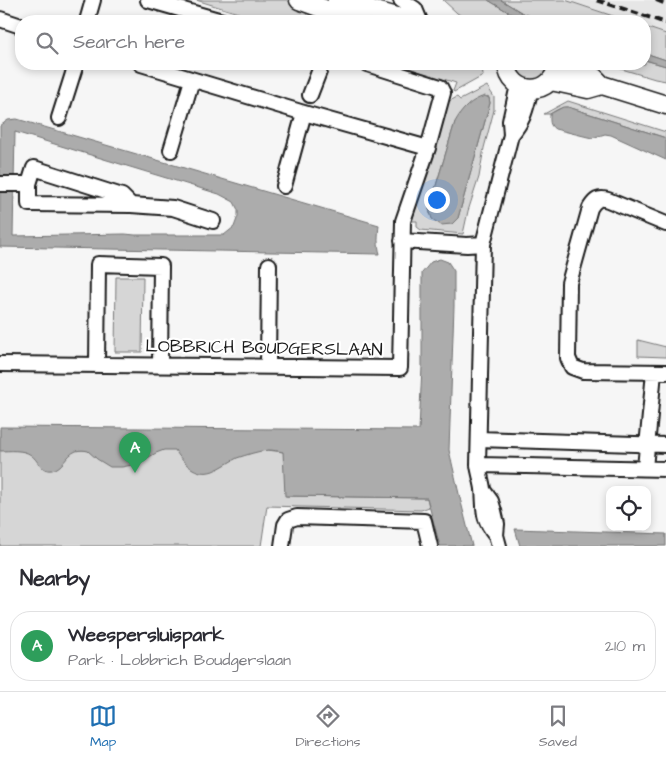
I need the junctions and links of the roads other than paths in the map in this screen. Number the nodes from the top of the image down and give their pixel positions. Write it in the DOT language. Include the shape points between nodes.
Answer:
graph roads {
  1 [pos="93,0"];
  2 [pos="148,0"];
  3 [pos="299,0"];
  4 [pos="401,0"];
  5 [pos="338,9"];
  6 [pos="88,15"];
  7 [pos="201,15"];
  8 [pos="350,15"];
  9 [pos="374,15"];
  10 [pos="417,15"];
  11 [pos="0,19"];
  12 [pos="15,24"];
  13 [pos="74,70"];
  14 [pos="160,70"];
  15 [pos="320,70"];
  16 [pos="386,70"];
  17 [pos="507,70"];
  18 [pos="555,70"];
  19 [pos="192,80"];
  20 [pos="524,87"];
  21 [pos="310,95"];
  22 [pos="666,105"];
  23 [pos="304,113"];
  24 [pos="60,118"];
  25 [pos="428,148"];
  26 [pos="171,150"];
  27 [pos="0,184"];
  28 [pos="24,184"];
  29 [pos="284,186"];
  30 [pos="131,205"];
  31 [pos="213,220"];
  32 [pos="666,224"];
  33 [pos="402,241"];
  34 [pos="483,244"];
  35 [pos="269,265"];
  36 [pos="0,364"];
  37 [pos="97,365"];
  38 [pos="160,365"];
  39 [pos="268,366"];
  40 [pos="660,372"];
  41 [pos="479,439"];
  42 [pos="648,444"];
  43 [pos="666,445"];
  44 [pos="478,465"];
  45 [pos="645,468"];
  46 [pos="666,469"];
  47 [pos="498,540"];
  48 [pos="282,546"];
  49 [pos="430,546"];
  1 -- 6 [label="street"];
  2 -- 7 [label="street"];
  3 -- 5 [label="main road"];
  4 -- 10 [label="street"];
  5 -- 8 [label="main road"];
  5 -- 9 [label="main road"];
  11 -- 12 [label="street"];
  13 -- 24 [label="street"];
  14 -- 19 [label="street"];
  15 -- 21 [label="street"];
  16 -- 25 [label="street, LOBBRICH BOUDGERSLAAN" via="440,87 443,95"];
  17 -- 20 [label="main road" via="513,80"];
  18 -- 20 [label="main road" via="542,87"];
  18 -- 22 [label="main road" via="594,77 602,85"];
  19 -- 23 [label="street"];
  19 -- 26 [label="street"];
  20 -- 34 [label="street" via="510,121 511,135"];
  23 -- 25 [label="street"];
  23 -- 29 [label="street"];
  25 -- 33 [label="street, LOBBRICH BOUDGERSLAAN" via="404,221"];
  27 -- 28 [label="street"];
  28 -- 30 [label="street" via="29,204"];
  28 -- 30 [label="street" via="34,168 122,196"];
  30 -- 31 [label="street" via="173,208"];
  32 -- 40 [label="street" via="608,200 596,200 590,208 569,283 568,358 572,367 583,371"];
  33 -- 34 [label="street"];
  33 -- 39 [label="street, LOBBRICH BOUDGERSLAAN" via="400,368"];
  34 -- 41 [label="street"];
  35 -- 39 [label="street"];
  36 -- 37 [label="street, LOBBRICH BOUDGERSLAAN"];
  37 -- 38 [label="street, LOBBRICH BOUDGERSLAAN"];
  37 -- 38 [label="street" via="98,264 161,266"];
  38 -- 39 [label="street, LOBBRICH BOUDGERSLAAN"];
  40 -- 42 [label="street"];
  41 -- 42 [label="street"];
  41 -- 44 [label="street"];
  42 -- 43 [label="street"];
  42 -- 45 [label="street"];
  44 -- 45 [label="street"];
  44 -- 47 [label="street" via="484,513"];
  45 -- 46 [label="street"];
  48 -- 49 [label="street" via="288,520 297,517 424,521"];
}
